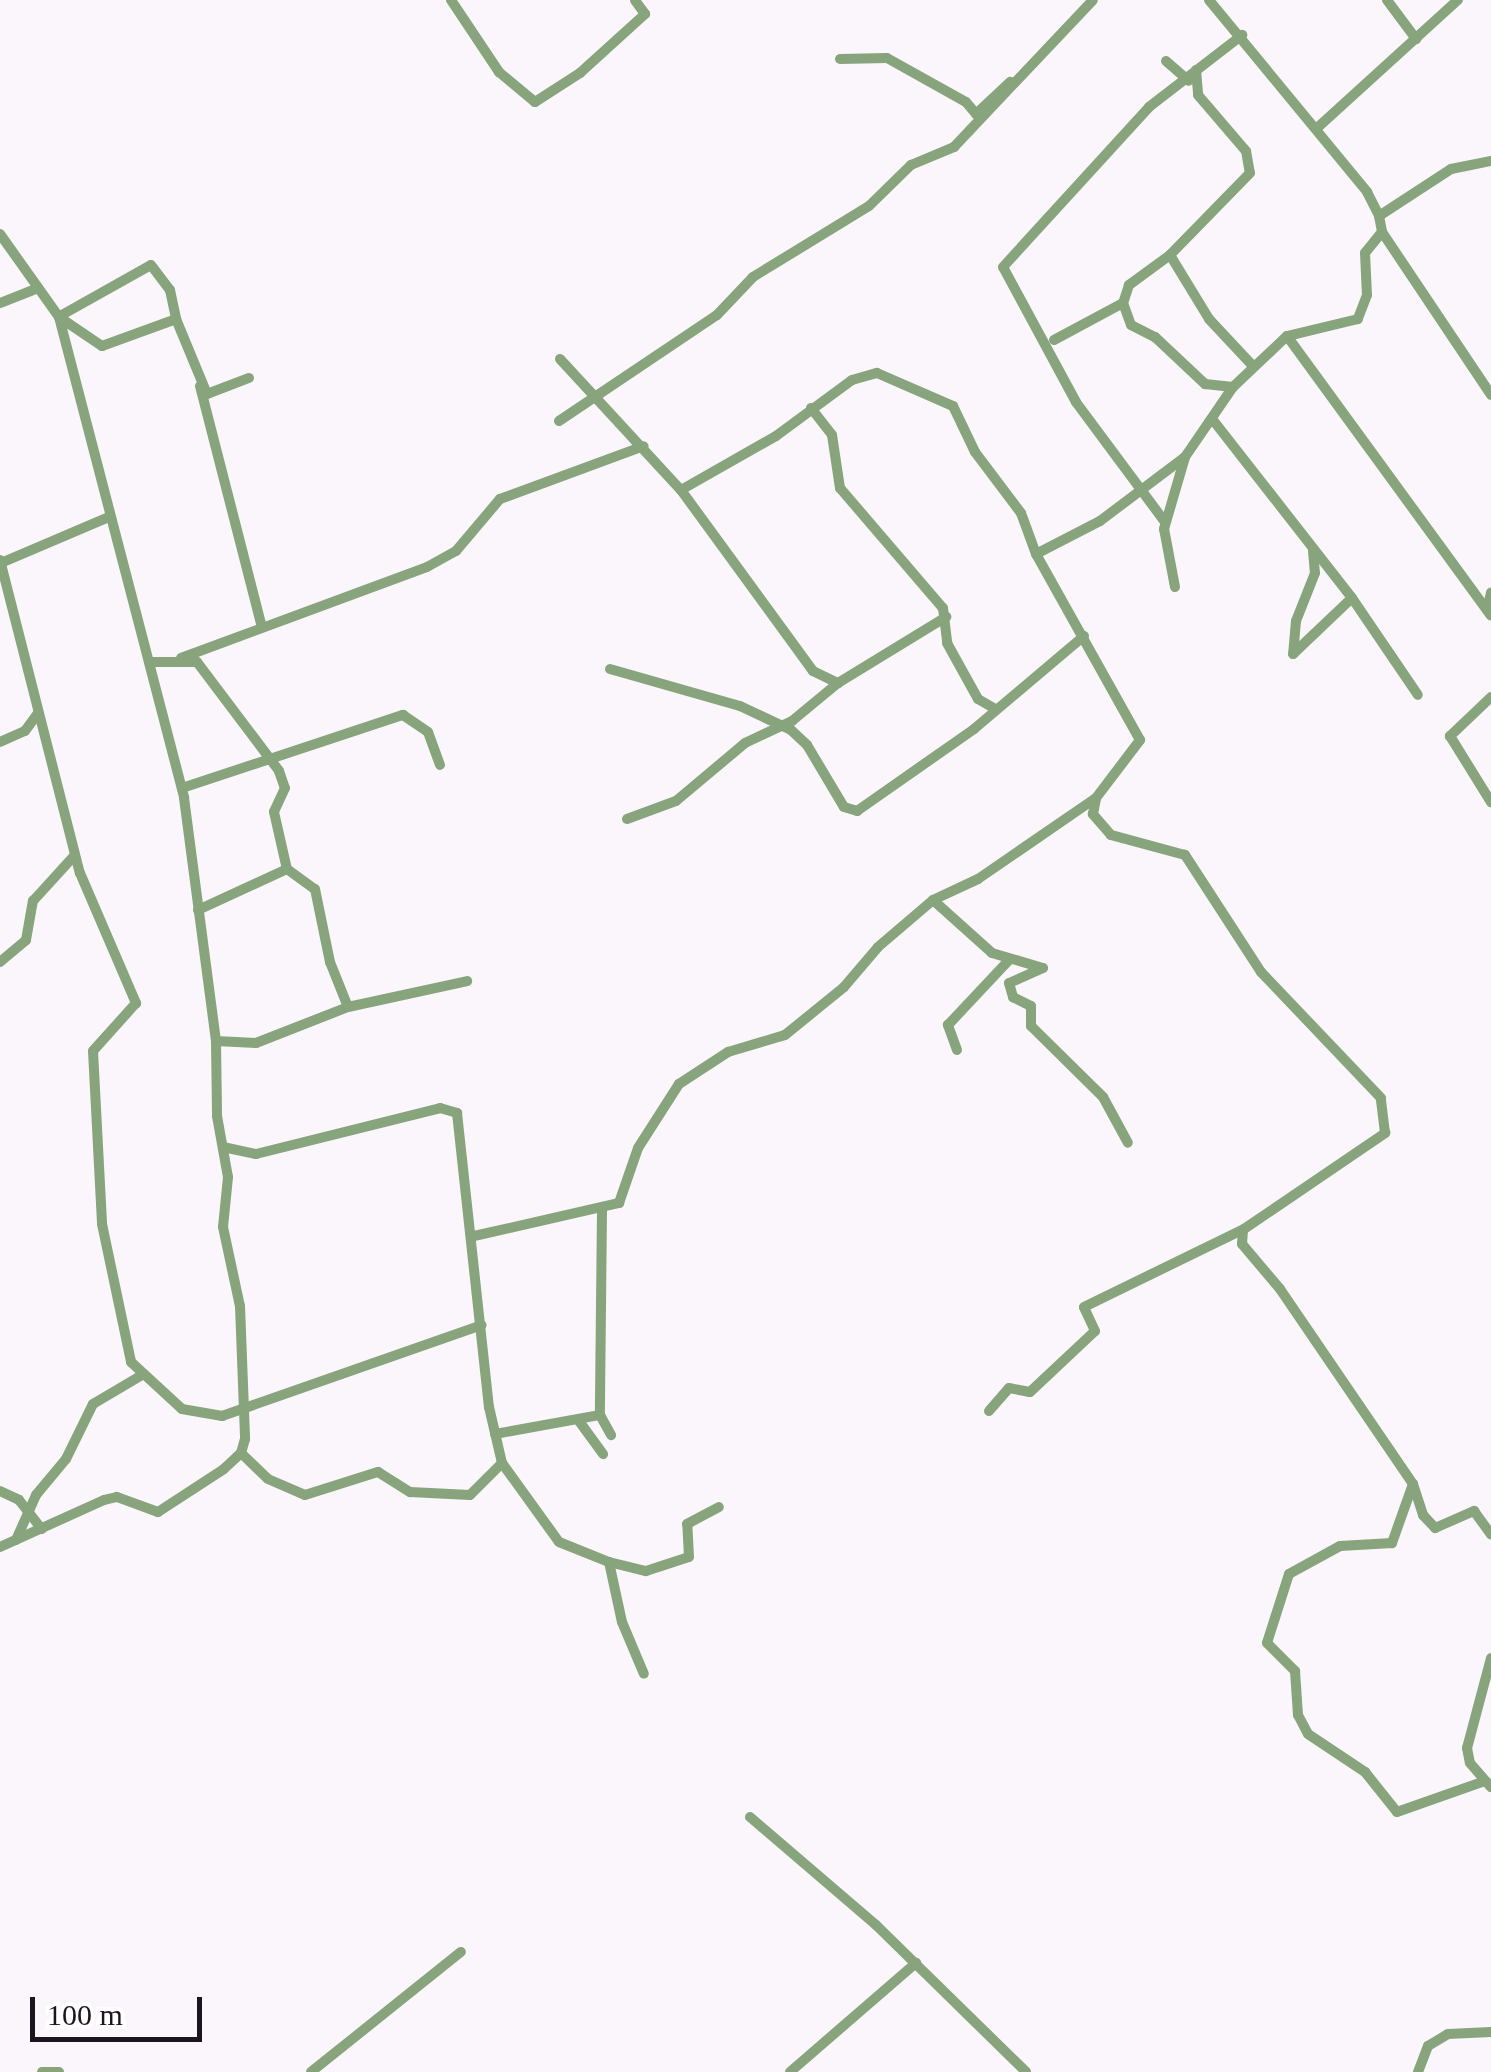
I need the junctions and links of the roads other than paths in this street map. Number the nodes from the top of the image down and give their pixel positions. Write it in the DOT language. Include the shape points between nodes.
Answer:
graph roads {
  1 [pos="451,0"];
  2 [pos="635,0"];
  3 [pos="1093,0"];
  4 [pos="1210,0"];
  5 [pos="1228,0"];
  6 [pos="1386,0"];
  7 [pos="1458,0"];
  8 [pos="1220,10"];
  9 [pos="1242,35"];
  10 [pos="1416,40"];
  11 [pos="840,59"];
  12 [pos="1166,62"];
  13 [pos="1015,80"];
  14 [pos="1190,81"];
  15 [pos="1316,129"];
  16 [pos="1491,161"];
  17 [pos="1379,216"];
  18 [pos="1382,232"];
  19 [pos="0,234"];
  20 [pos="1170,255"];
  21 [pos="38,288"];
  22 [pos="1123,303"];
  23 [pos="0,304"];
  24 [pos="59,316"];
  25 [pos="176,319"];
  26 [pos="1287,336"];
  27 [pos="1054,340"];
  28 [pos="560,359"];
  29 [pos="1253,366"];
  30 [pos="250,378"];
  31 [pos="198,380"];
  32 [pos="1233,387"];
  33 [pos="1491,395"];
  34 [pos="600,397"];
  35 [pos="811,408"];
  36 [pos="1213,420"];
  37 [pos="560,421"];
  38 [pos="644,446"];
  39 [pos="1186,457"];
  40 [pos="1144,486"];
  41 [pos="681,490"];
  42 [pos="109,517"];
  43 [pos="1165,522"];
  44 [pos="1312,549"];
  45 [pos="1036,554"];
  46 [pos="0,562"];
  47 [pos="1175,587"];
  48 [pos="1491,592"];
  49 [pos="1352,598"];
  50 [pos="1489,614"];
  51 [pos="946,617"];
  52 [pos="262,628"];
  53 [pos="1084,636"];
  54 [pos="181,658"];
  55 [pos="149,662"];
  56 [pos="610,669"];
  57 [pos="838,683"];
  58 [pos="1418,694"];
  59 [pos="1491,697"];
  60 [pos="995,709"];
  61 [pos="38,712"];
  62 [pos="780,728"];
  63 [pos="0,742"];
  64 [pos="269,759"];
  65 [pos="440,765"];
  66 [pos="182,788"];
  67 [pos="1096,798"];
  68 [pos="1491,802"];
  69 [pos="627,819"];
  70 [pos="76,855"];
  71 [pos="287,870"];
  72 [pos="933,900"];
  73 [pos="198,910"];
  74 [pos="1010,960"];
  75 [pos="0,962"];
  76 [pos="467,980"];
  77 [pos="348,1007"];
  78 [pos="216,1041"];
  79 [pos="957,1050"];
  80 [pos="1128,1143"];
  81 [pos="223,1146"];
  82 [pos="602,1210"];
  83 [pos="1244,1229"];
  84 [pos="474,1236"];
  85 [pos="482,1325"];
  86 [pos="142,1375"];
  87 [pos="244,1407"];
  88 [pos="990,1412"];
  89 [pos="600,1415"];
  90 [pos="579,1420"];
  91 [pos="495,1434"];
  92 [pos="611,1435"];
  93 [pos="242,1453"];
  94 [pos="603,1454"];
  95 [pos="502,1463"];
  96 [pos="1413,1484"];
  97 [pos="0,1491"];
  98 [pos="719,1507"];
  99 [pos="27,1514"];
  100 [pos="42,1529"];
  101 [pos="1491,1534"];
  102 [pos="16,1541"];
  103 [pos="0,1547"];
  104 [pos="609,1562"];
  105 [pos="1491,1658"];
  106 [pos="644,1674"];
  107 [pos="1488,1784"];
  108 [pos="750,1817"];
  109 [pos="461,1952"];
  110 [pos="916,1963"];
  111 [pos="1491,2032"];
  112 [pos="1022,2067"];
  113 [pos="42,2072"];
  114 [pos="59,2072"];
  115 [pos="311,2072"];
  116 [pos="790,2072"];
  117 [pos="1008,2072"];
  118 [pos="1418,2072"];
  1 -- 2 [label="street" via="499,72 535,102 580,73 644,14"];
  3 -- 13 [label="street"];
  4 -- 8 [label="street"];
  5 -- 8 [label="street"];
  6 -- 10 [label="street"];
  7 -- 10 [label="street"];
  8 -- 9 [label="street"];
  9 -- 14 [label="street"];
  9 -- 15 [label="street"];
  10 -- 15 [label="street"];
  11 -- 13 [label="street" via="887,58 976,114 998,86"];
  12 -- 14 [label="street"];
  13 -- 34 [label="street" via="954,148 911,165 869,206 753,277 717,315"];
  14 -- 20 [label="street" via="1246,151 1250,173"];
  14 -- 40 [label="street" via="1076,183 1002,275 1082,412"];
  15 -- 17 [label="street"];
  16 -- 17 [label="street" via="1451,168"];
  17 -- 18 [label="street"];
  18 -- 26 [label="street" via="1365,252 1368,296 1358,319"];
  18 -- 33 [label="street"];
  19 -- 21 [label="street"];
  20 -- 22 [label="street" via="1129,285"];
  20 -- 29 [label="street" via="1209,319"];
  21 -- 23 [label="street"];
  21 -- 24 [label="street"];
  22 -- 27 [label="street"];
  22 -- 32 [label="street" via="1131,326 1155,338 1205,384"];
  24 -- 25 [label="street" via="102,346"];
  24 -- 25 [label="street" via="151,265 170,290"];
  24 -- 42 [label="street"];
  25 -- 31 [label="street"];
  26 -- 29 [label="street"];
  26 -- 50 [label="street"];
  28 -- 34 [label="street"];
  29 -- 32 [label="street"];
  30 -- 31 [label="street" via="207,394"];
  31 -- 52 [label="street"];
  32 -- 36 [label="street"];
  34 -- 37 [label="street"];
  34 -- 38 [label="street"];
  35 -- 41 [label="street"];
  35 -- 45 [label="street" via="852,380 877,373 954,406 974,452 1020,513"];
  35 -- 51 [label="street" via="832,435 840,488"];
  36 -- 39 [label="street"];
  36 -- 44 [label="street"];
  38 -- 41 [label="street"];
  38 -- 52 [label="street" via="500,499 456,551 427,566"];
  39 -- 40 [label="street"];
  39 -- 43 [label="street"];
  40 -- 43 [label="street"];
  40 -- 45 [label="street" via="1100,520"];
  41 -- 57 [label="street" via="814,671"];
  42 -- 46 [label="street"];
  42 -- 55 [label="street"];
  43 -- 47 [label="street"];
  44 -- 49 [label="street"];
  44 -- 49 [label="street" via="1315,573 1296,620 1292,654"];
  45 -- 53 [label="street"];
  46 -- 61 [label="street"];
  48 -- 50 [label="street"];
  49 -- 58 [label="street"];
  51 -- 57 [label="street"];
  51 -- 60 [label="street" via="947,643 978,699"];
  52 -- 54 [label="street"];
  53 -- 60 [label="street"];
  53 -- 67 [label="street" via="1140,740"];
  54 -- 55 [label="street"];
  54 -- 64 [label="street" via="209,674"];
  55 -- 66 [label="street"];
  56 -- 62 [label="street" via="740,706"];
  57 -- 62 [label="street"];
  59 -- 68 [label="street" via="1450,736"];
  60 -- 62 [label="street" via="857,811 844,807 798,735"];
  61 -- 63 [label="street" via="25,730"];
  61 -- 70 [label="street"];
  62 -- 69 [label="street" via="745,743 676,801"];
  64 -- 65 [label="street" via="403,715 428,732"];
  64 -- 66 [label="street"];
  64 -- 71 [label="street" via="284,780 274,812"];
  66 -- 73 [label="street"];
  67 -- 72 [label="street" via="978,878"];
  67 -- 83 [label="street" via="1093,814 1111,836 1185,855 1261,972 1381,1098 1385,1133 1371,1148"];
  70 -- 75 [label="street" via="33,901 26,940"];
  70 -- 86 [label="street" via="136,1004 93,1051 106,1251 124,1344"];
  71 -- 73 [label="street"];
  71 -- 77 [label="street" via="315,890 330,962"];
  72 -- 74 [label="street" via="979,944"];
  72 -- 82 [label="street" via="878,947 844,988 785,1035 728,1052 680,1084 638,1148 618,1204"];
  73 -- 78 [label="street"];
  74 -- 79 [label="street" via="948,1025"];
  74 -- 80 [label="street" via="1043,968 1009,983 1013,997 1031,1006 1031,1026 1103,1097"];
  76 -- 77 [label="street"];
  77 -- 78 [label="street" via="256,1043"];
  78 -- 81 [label="street"];
  81 -- 84 [label="street" via="230,1153 256,1154 449,1109 461,1119"];
  81 -- 87 [label="street" via="228,1178 222,1227 240,1306"];
  82 -- 84 [label="street"];
  82 -- 89 [label="street"];
  83 -- 88 [label="street" via="1084,1306 1095,1331 1030,1392 1009,1388"];
  83 -- 96 [label="street" via="1242,1244"];
  84 -- 85 [label="street"];
  85 -- 87 [label="street"];
  85 -- 91 [label="street"];
  86 -- 87 [label="street" via="182,1409 203,1416"];
  86 -- 99 [label="street" via="100,1394"];
  87 -- 93 [label="street"];
  89 -- 90 [label="street"];
  89 -- 92 [label="street"];
  90 -- 91 [label="street"];
  90 -- 94 [label="street"];
  91 -- 95 [label="street"];
  93 -- 95 [label="street" via="268,1479 305,1495 378,1472 410,1492 470,1495"];
  93 -- 100 [label="street" via="158,1512 104,1500"];
  95 -- 104 [label="street" via="559,1542"];
  96 -- 101 [label="street" via="1419,1508 1436,1528 1474,1510"];
  96 -- 107 [label="street" via="1392,1543 1340,1546 1289,1574 1267,1643 1295,1671 1298,1715 1308,1734 1365,1772 1397,1812"];
  97 -- 99 [label="street" via="19,1500"];
  98 -- 104 [label="street" via="687,1524 689,1556 646,1571"];
  99 -- 100 [label="street"];
  99 -- 102 [label="street"];
  100 -- 102 [label="street"];
  102 -- 103 [label="street"];
  104 -- 106 [label="street" via="622,1622"];
  105 -- 107 [label="street" via="1467,1748"];
  108 -- 110 [label="street"];
  109 -- 115 [label="street"];
  110 -- 112 [label="street"];
  110 -- 116 [label="street"];
  111 -- 118 [label="street" via="1448,2034 1428,2046"];
  112 -- 117 [label="street"];
  113 -- 114 [label="street"];
}
